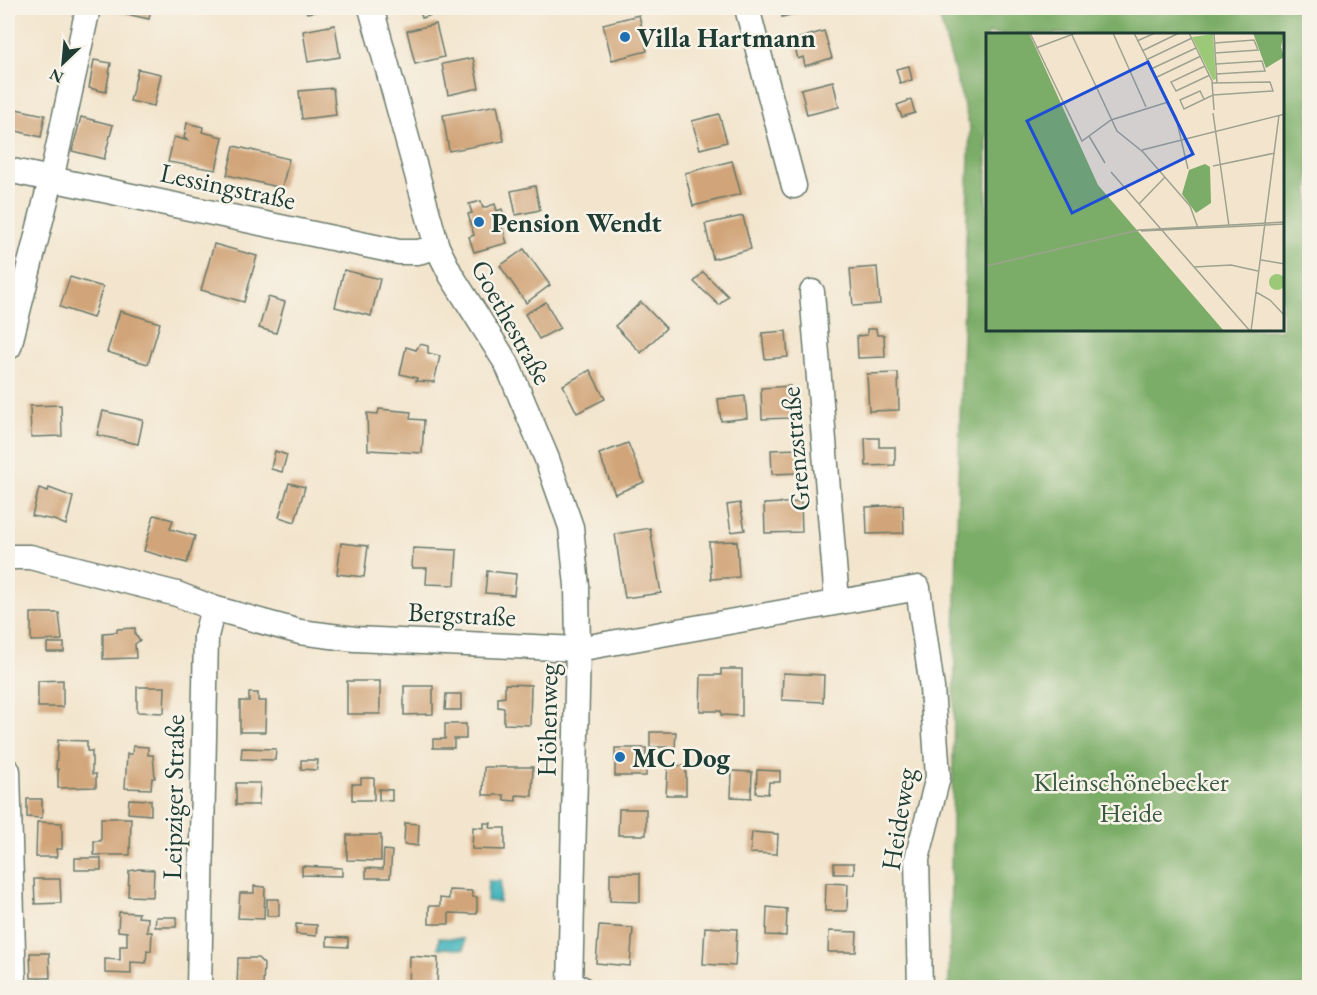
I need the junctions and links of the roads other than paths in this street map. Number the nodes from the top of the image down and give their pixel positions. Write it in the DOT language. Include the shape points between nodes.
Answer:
graph roads {
  1 [pos="88,8"];
  2 [pos="371,8"];
  3 [pos="747,8"];
  4 [pos="8,170"];
  5 [pos="51,180"];
  6 [pos="794,186"];
  7 [pos="437,247"];
  8 [pos="812,292"];
  9 [pos="9,347"];
  10 [pos="547,458"];
  11 [pos="8,557"];
  12 [pos="918,588"];
  13 [pos="837,601"];
  14 [pos="213,608"];
  15 [pos="578,649"];
  16 [pos="8,771"];
  17 [pos="9,828"];
  18 [pos="9,921"];
  19 [pos="14,987"];
  20 [pos="199,987"];
  21 [pos="570,987"];
  22 [pos="581,987"];
  23 [pos="920,987"];
  1 -- 5 [label="street"];
  2 -- 7 [label="street, Goethestraße"];
  3 -- 6 [label="street"];
  4 -- 5 [label="street, Lessingstraße"];
  5 -- 7 [label="street, Lessingstraße" via="399,252"];
  5 -- 9 [label="street"];
  7 -- 10 [label="street, Goethestraße" via="507,364"];
  8 -- 13 [label="street, Grenzstraße"];
  10 -- 15 [label="street, Höhenweg" via="571,526"];
  11 -- 14 [label="street, Bergstraße" via="30,557 177,594"];
  12 -- 13 [label="street, Bergstraße"];
  12 -- 23 [label="street, Heideweg" via="939,777 917,859"];
  13 -- 15 [label="street, Bergstraße"];
  14 -- 15 [label="street, Bergstraße" via="300,632 355,639"];
  14 -- 20 [label="street, Leipziger Straße" via="206,636"];
  15 -- 21 [label="street, Höhenweg"];
  16 -- 17 [label="street"];
  17 -- 18 [label="street"];
  18 -- 19 [label="street"];
  21 -- 22 [label="street"];
}
